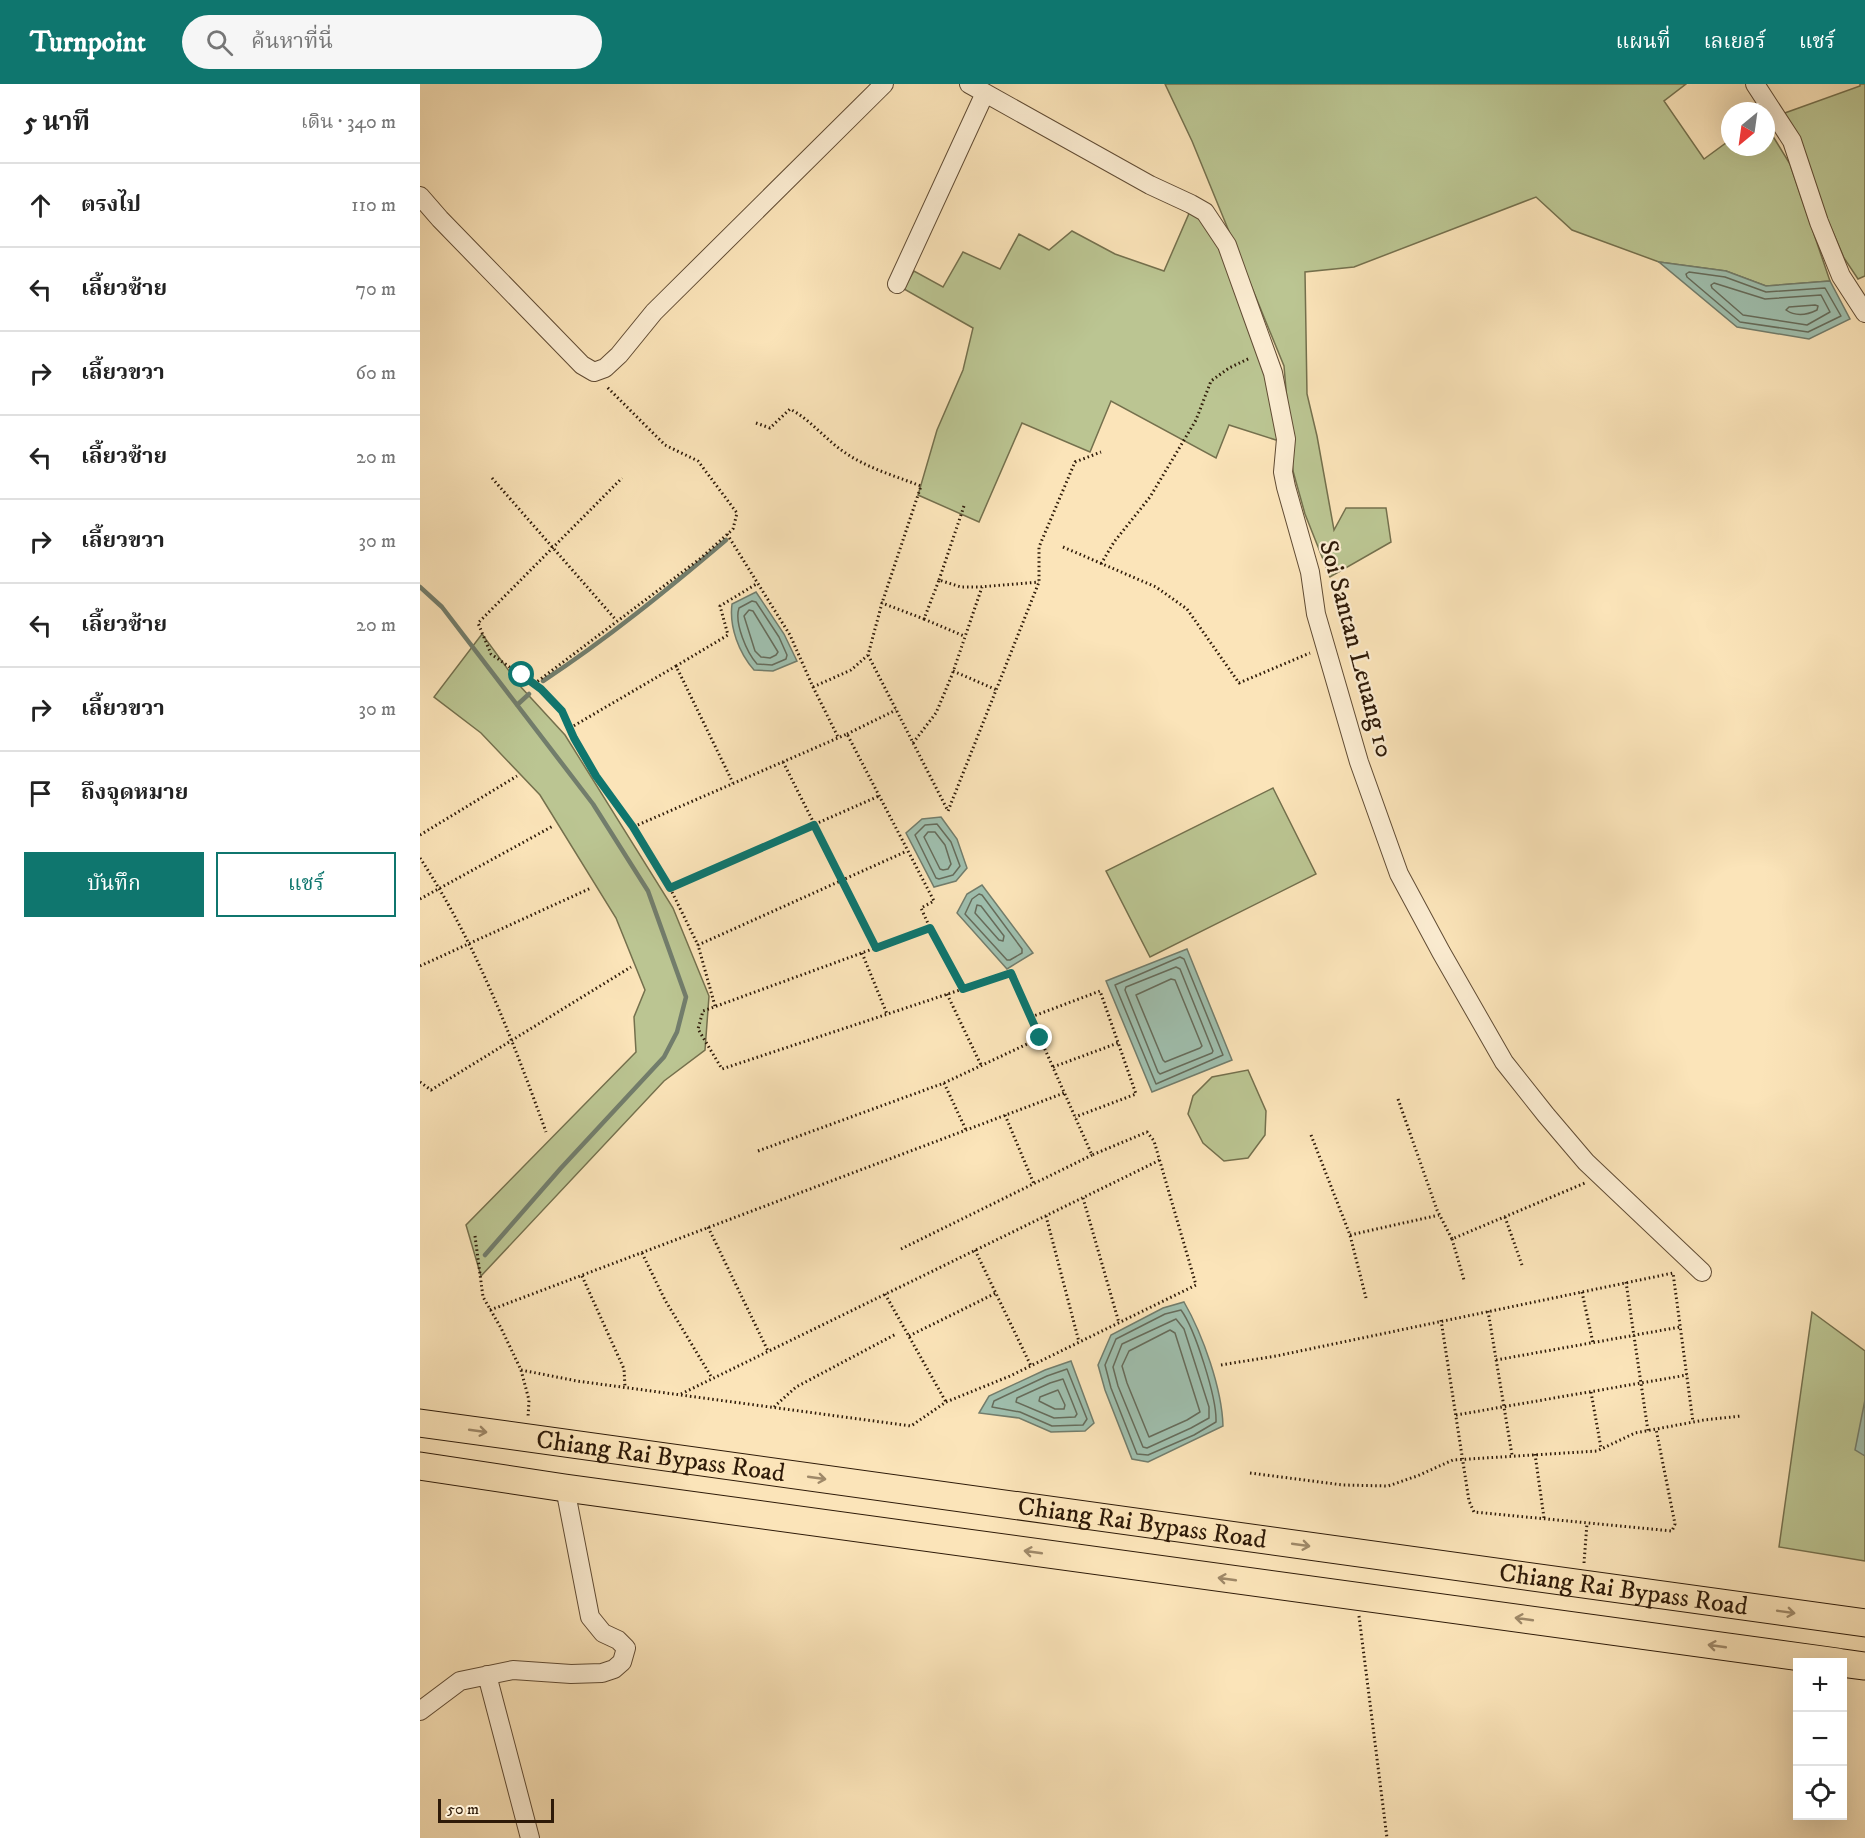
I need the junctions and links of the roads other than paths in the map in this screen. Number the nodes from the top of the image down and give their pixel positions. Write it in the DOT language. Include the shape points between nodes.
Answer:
graph roads {
  1 [pos="884,84"];
  2 [pos="969,84"];
  3 [pos="1755,84"];
  4 [pos="985,93"];
  5 [pos="420,196"];
  6 [pos="897,284"];
  7 [pos="1865,313"];
  8 [pos="1702,1272"];
  9 [pos="420,1423"];
  10 [pos="420,1466"];
  11 [pos="565,1488"];
  12 [pos="1865,1623"];
  13 [pos="1809,1658"];
  14 [pos="1847,1664"];
  15 [pos="1865,1666"];
  16 [pos="487,1675"];
  17 [pos="420,1711"];
  18 [pos="530,1838"];
  1 -- 5 [label="street" via="654,312 619,355 594,372 582,365"];
  2 -- 4 [label="street, Soi Santan Leuang 10"];
  3 -- 7 [label="street" via="1792,141 1841,276"];
  4 -- 6 [label="street"];
  4 -- 8 [label="street, Soi Santan Leuang 10" via="1205,212 1227,245 1273,373 1286,440 1283,472 1310,572 1316,614 1359,762 1399,874 1504,1062 1601,1176"];
  9 -- 12 [label="highway, Chiang Rai Bypass Road, one-way"];
  10 -- 11 [label="highway, Chiang Rai Bypass Road"];
  13 -- 11 [label="highway, Chiang Rai Bypass Road, one-way"];
  11 -- 16 [label="street" via="590,1617 603,1633 626,1648 622,1662 602,1673 513,1670"];
  14 -- 15 [label="highway"];
  16 -- 17 [label="street" via="460,1680"];
  16 -- 18 [label="street"];
}
